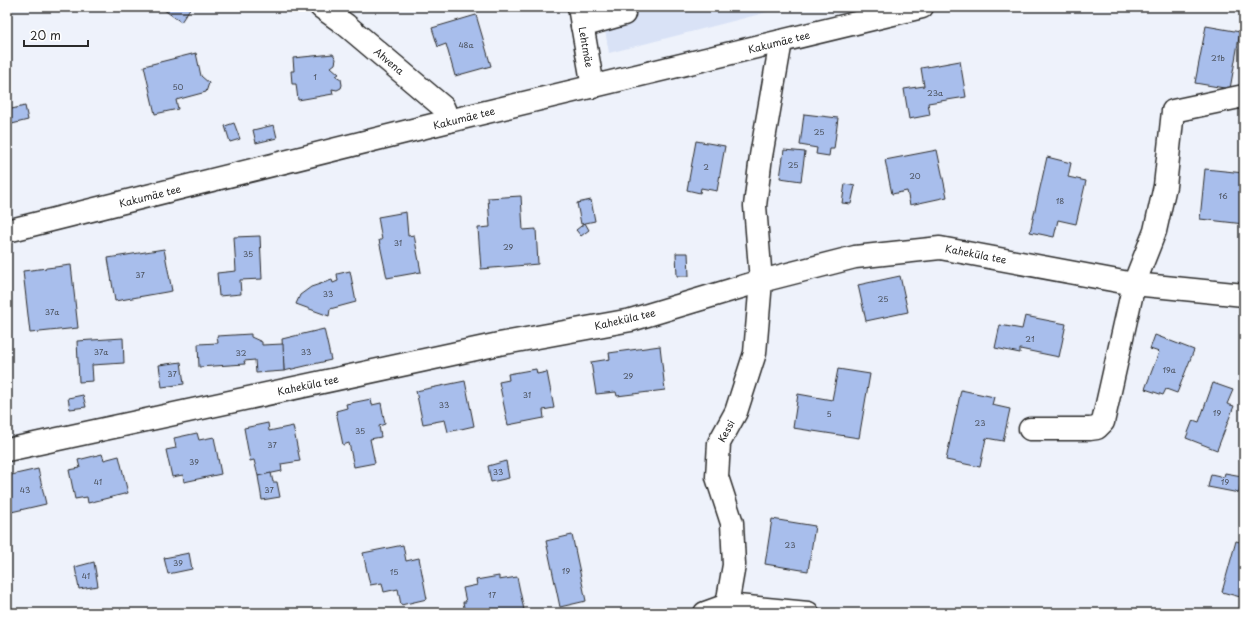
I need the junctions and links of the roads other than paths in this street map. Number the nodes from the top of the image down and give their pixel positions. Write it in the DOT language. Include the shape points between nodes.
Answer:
graph roads {
  1 [pos="322,7"];
  2 [pos="922,7"];
  3 [pos="624,14"];
  4 [pos="581,16"];
  5 [pos="781,41"];
  6 [pos="593,87"];
  7 [pos="1244,96"];
  8 [pos="449,121"];
  9 [pos="7,231"];
  10 [pos="761,282"];
  11 [pos="1134,284"];
  12 [pos="1244,295"];
  13 [pos="1030,429"];
  14 [pos="7,450"];
  15 [pos="727,605"];
  16 [pos="705,613"];
  17 [pos="808,613"];
  1 -- 8 [label="street, Ahvena" via="443,107"];
  2 -- 5 [label="street, Kakumäe tee"];
  3 -- 4 [label="street"];
  4 -- 6 [label="street, Lehtmäe"];
  5 -- 6 [label="street, Kakumäe tee"];
  5 -- 10 [label="street, Kessi" via="755,206"];
  6 -- 8 [label="street, Kakumäe tee"];
  7 -- 11 [label="street" via="1173,111 1165,186 1155,231"];
  8 -- 9 [label="street, Kakumäe tee"];
  10 -- 11 [label="street, Kaheküla tee" via="855,257 940,248"];
  10 -- 14 [label="street, Kaheküla tee" via="631,320 491,346"];
  10 -- 15 [label="street, Kessi" via="754,353 736,412 719,443 717,477 732,523 734,565"];
  11 -- 12 [label="street, Kaheküla tee"];
  11 -- 13 [label="street" via="1103,422 1090,429"];
  15 -- 16 [label="street"];
  15 -- 17 [label="street"];
}
